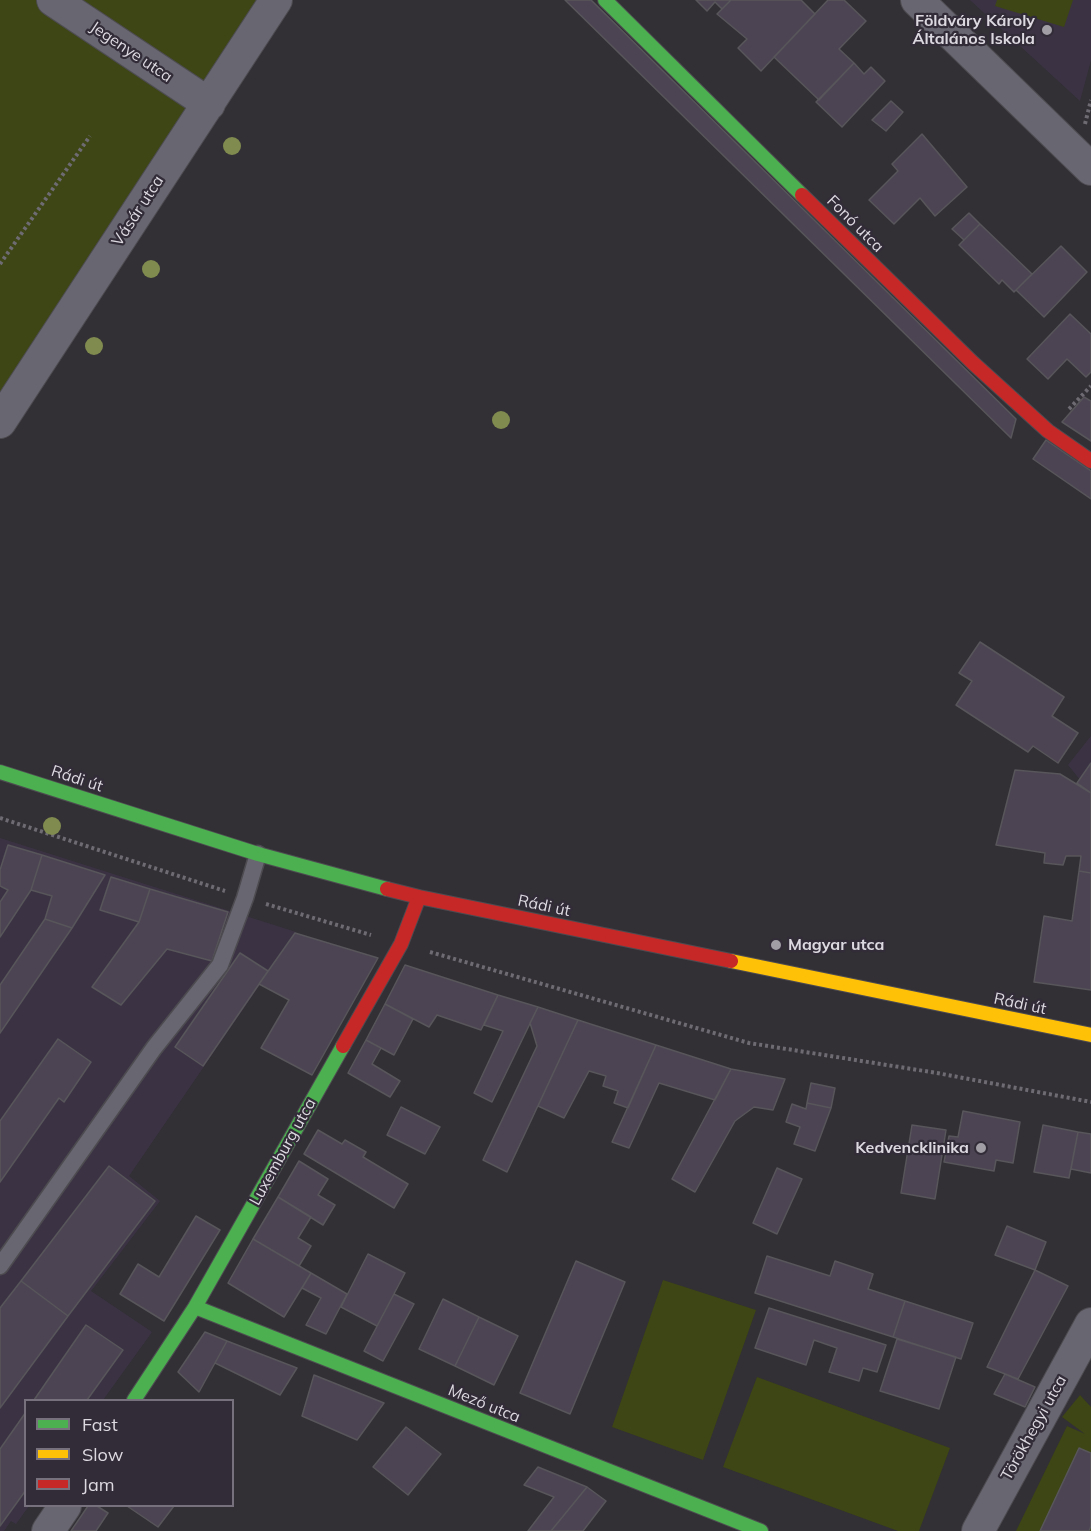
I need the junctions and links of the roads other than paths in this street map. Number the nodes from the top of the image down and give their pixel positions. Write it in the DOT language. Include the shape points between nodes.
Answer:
graph roads {
  1 [pos="53,0"];
  2 [pos="276,0"];
  3 [pos="604,0"];
  4 [pos="918,0"];
  5 [pos="209,104"];
  6 [pos="1091,169"];
  7 [pos="0,422"];
  8 [pos="1091,461"];
  9 [pos="0,772"];
  10 [pos="258,854"];
  11 [pos="419,897"];
  12 [pos="1091,1035"];
  13 [pos="0,1266"];
  14 [pos="195,1307"];
  15 [pos="1091,1324"];
  16 [pos="135,1399"];
  17 [pos="63,1507"];
  18 [pos="48,1531"];
  19 [pos="761,1531"];
  20 [pos="978,1531"];
  1 -- 5 [label="street, Jegenye utca"];
  2 -- 5 [label="street, Vásár utca"];
  3 -- 8 [label="street, Fonó utca" via="973,363 1048,431"];
  4 -- 6 [label="street"];
  5 -- 7 [label="street, Vásár utca"];
  9 -- 10 [label="street, Rádi út"];
  10 -- 11 [label="street, Rádi út"];
  10 -- 13 [label="lane" via="220,965 154,1048"];
  11 -- 12 [label="street, Rádi út"];
  11 -- 14 [label="street, Luxemburg utca" via="400,944"];
  14 -- 16 [label="street, Luxemburg utca"];
  14 -- 19 [label="street, Mező utca"];
  15 -- 20 [label="street, Törökhegyi utca"];
  17 -- 18 [label="street"];
}
